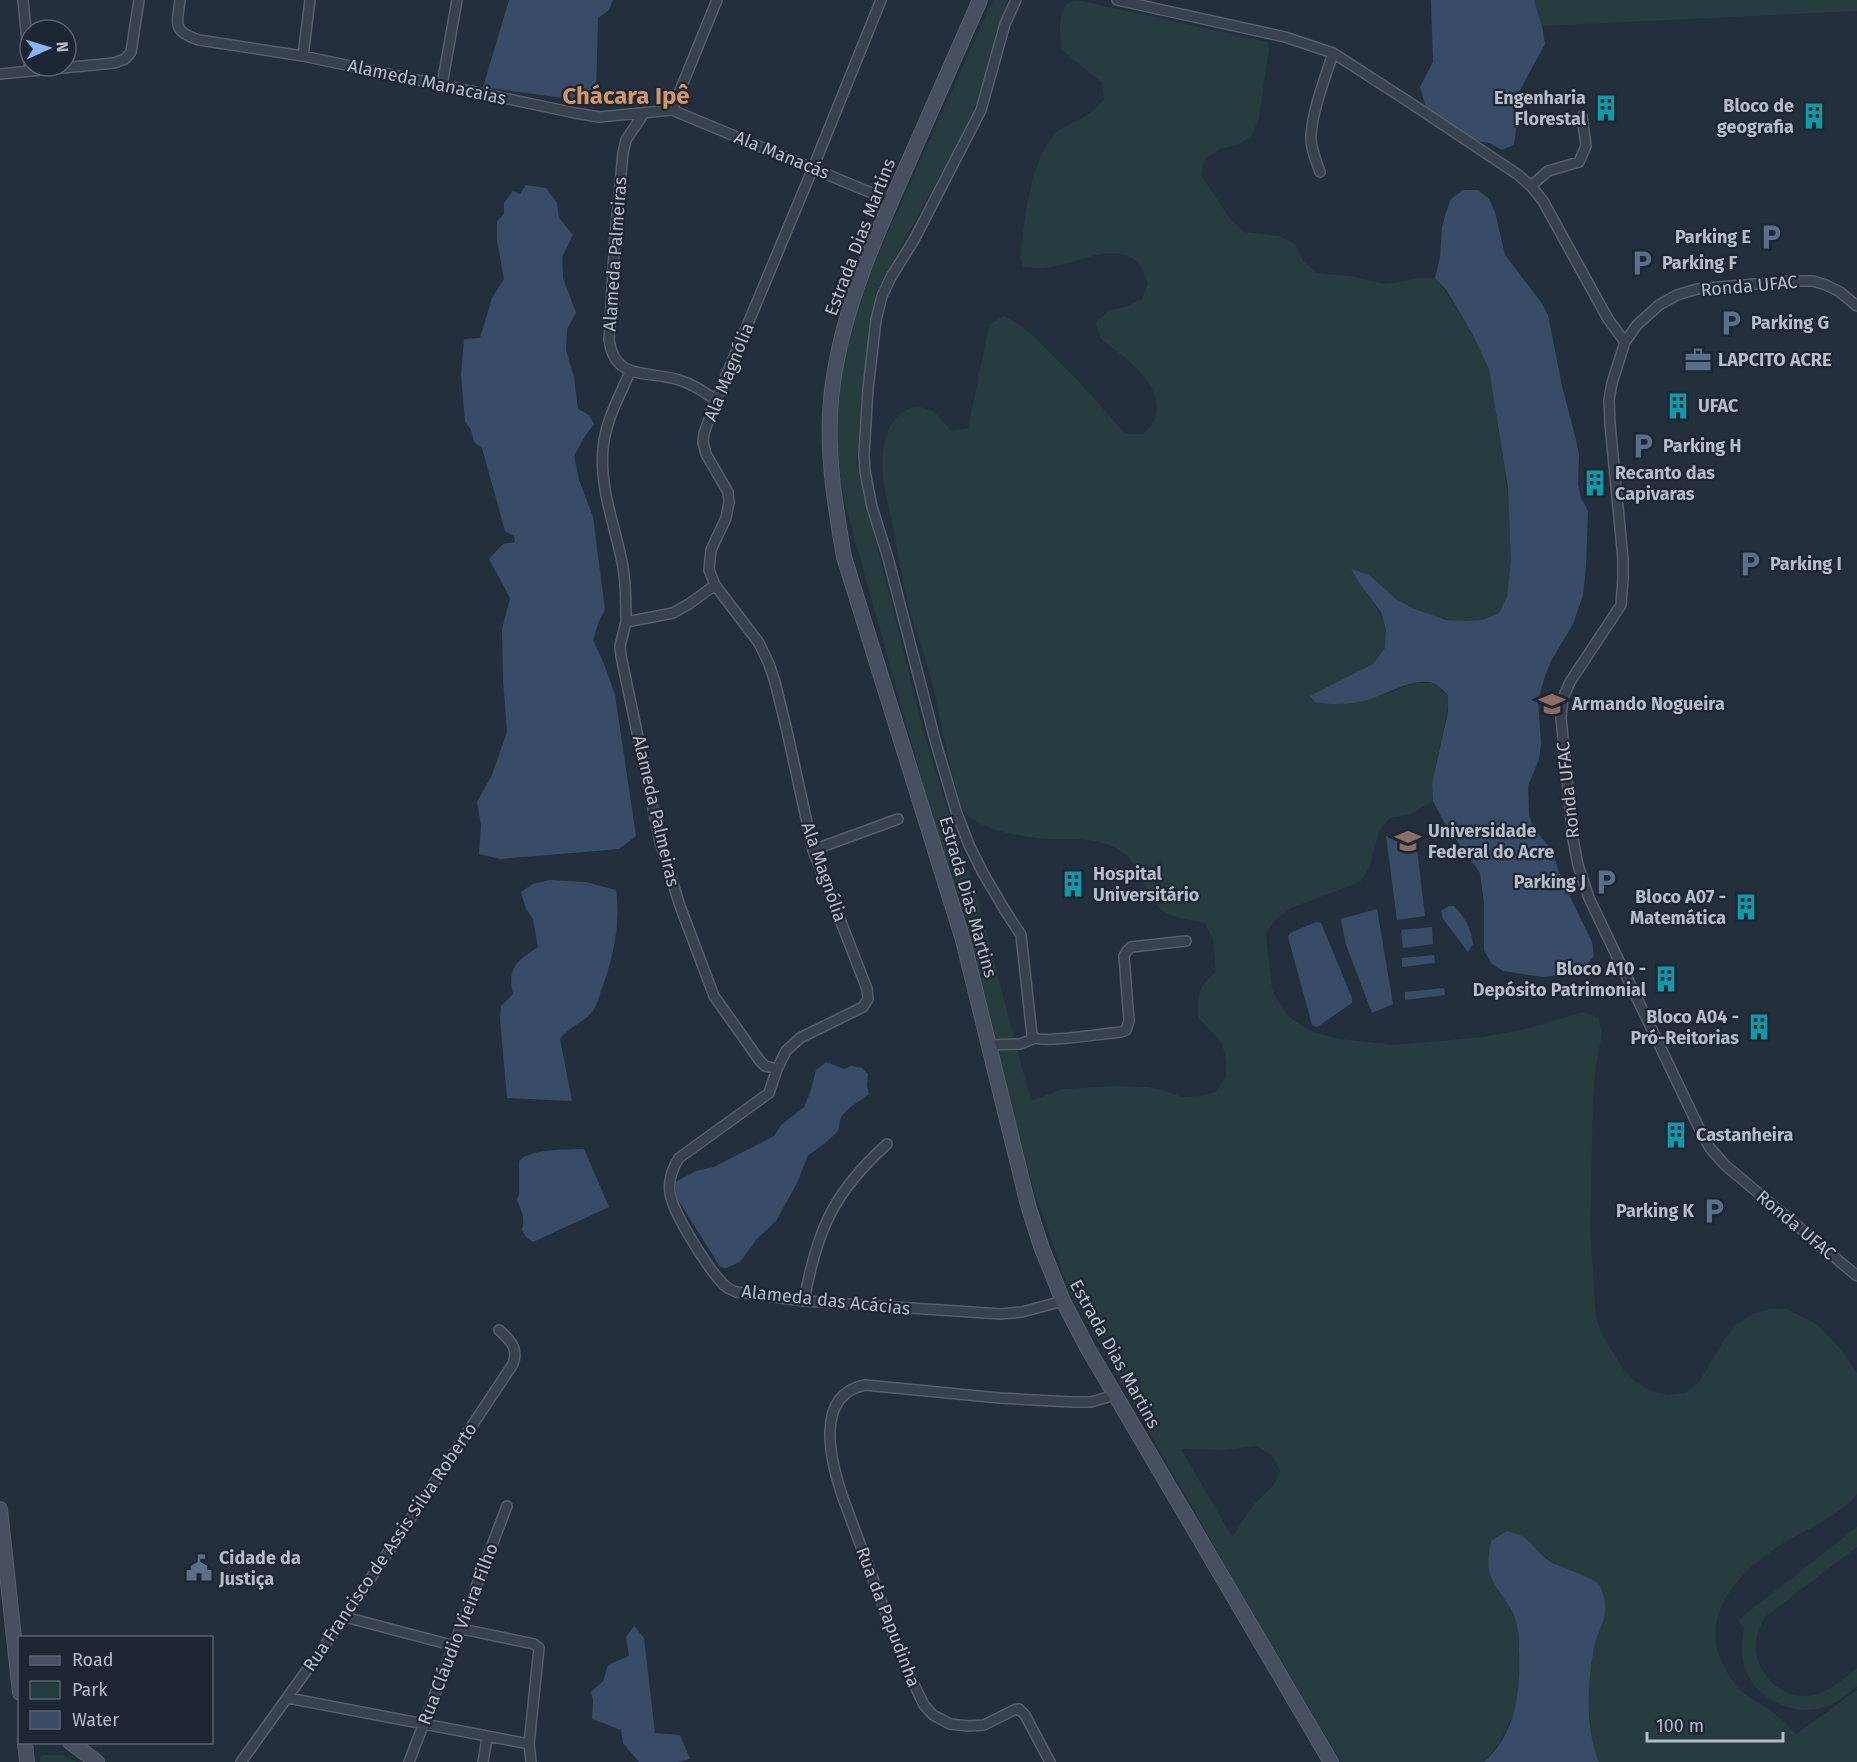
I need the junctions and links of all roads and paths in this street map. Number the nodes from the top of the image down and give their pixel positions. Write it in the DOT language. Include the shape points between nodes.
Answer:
graph roads {
  1 [pos="23,0"];
  2 [pos="139,0"];
  3 [pos="180,0"];
  4 [pos="310,0"];
  5 [pos="457,0"];
  6 [pos="717,0"];
  7 [pos="881,0"];
  8 [pos="980,0"];
  9 [pos="1016,0"];
  10 [pos="1117,0"];
  11 [pos="25,18"];
  12 [pos="1333,53"];
  13 [pos="303,56"];
  14 [pos="78,66"];
  15 [pos="18,72"];
  16 [pos="0,74"];
  17 [pos="442,85"];
  18 [pos="672,110"];
  19 [pos="644,113"];
  20 [pos="1582,116"];
  21 [pos="813,168"];
  22 [pos="1320,172"];
  23 [pos="1531,186"];
  24 [pos="891,201"];
  25 [pos="1857,306"];
  26 [pos="1625,342"];
  27 [pos="630,372"];
  28 [pos="716,400"];
  29 [pos="716,585"];
  30 [pos="626,622"];
  31 [pos="898,819"];
  32 [pos="813,850"];
  33 [pos="1186,941"];
  34 [pos="863,978"];
  35 [pos="1035,1038"];
  36 [pos="990,1045"];
  37 [pos="777,1069"];
  38 [pos="887,1144"];
  39 [pos="1857,1276"];
  40 [pos="1063,1301"];
  41 [pos="804,1302"];
  42 [pos="499,1330"];
  43 [pos="1115,1395"];
  44 [pos="507,1506"];
  45 [pos="0,1509"];
  46 [pos="4,1596"];
  47 [pos="345,1617"];
  48 [pos="462,1629"];
  49 [pos="455,1646"];
  50 [pos="18,1681"];
  51 [pos="288,1698"];
  52 [pos="424,1725"];
  53 [pos="487,1738"];
  54 [pos="25,1744"];
  55 [pos="71,1744"];
  56 [pos="529,1744"];
  57 [pos="27,1762"];
  58 [pos="97,1762"];
  59 [pos="241,1762"];
  60 [pos="409,1762"];
  61 [pos="483,1762"];
  62 [pos="531,1762"];
  63 [pos="1050,1762"];
  64 [pos="1331,1762"];
  1 -- 11 [label="street"];
  2 -- 14 [label="street" via="129,56 121,61"];
  3 -- 13 [label="street, Alameda Manacaias" via="178,22 184,34 199,40"];
  4 -- 13 [label="street"];
  5 -- 17 [label="street"];
  6 -- 18 [label="street"];
  7 -- 21 [label="street, Ala Magnólia"];
  8 -- 24 [label="street, Estrada Dias Martins"];
  9 -- 35 [label="street" via="1005,24 981,110 882,296 868,389 864,454 872,507 956,811 983,873 1021,935"];
  10 -- 12 [label="street" via="1285,37"];
  12 -- 22 [label="street" via="1311,136"];
  12 -- 23 [label="street"];
  13 -- 17 [label="street, Alameda Manacaias"];
  15 -- 16 [label="street"];
  17 -- 19 [label="street, Alameda Manacaias" via="598,117"];
  18 -- 19 [label="street, Alameda Manacaias"];
  18 -- 21 [label="street, Ala Manacás"];
  19 -- 27 [label="street, Alameda Palmeiras" via="626,140 623,153 609,340 614,359"];
  20 -- 23 [label="street" via="1586,146 1579,162 1548,171"];
  21 -- 24 [label="street, Ala Manacás"];
  21 -- 28 [label="street, Ala Magnólia"];
  23 -- 26 [label="street"];
  24 -- 36 [label="street, Estrada Dias Martins" via="860,278 839,349 831,400 835,499 844,557 941,866"];
  25 -- 26 [label="street, Ronda UFAC" via="1840,292 1813,280 1697,289 1659,305"];
  26 -- 39 [label="street, Ronda UFAC" via="1609,400 1623,559 1621,605 1570,682 1561,718 1578,865 1589,898 1710,1148 1732,1172"];
  27 -- 28 [label="street" via="681,380"];
  27 -- 30 [label="street, Alameda Palmeiras" via="606,428 602,467 622,566"];
  28 -- 29 [label="street, Ala Magnólia" via="703,442 728,492 729,502 711,550 710,570"];
  29 -- 30 [label="street" via="673,613"];
  29 -- 32 [label="street, Ala Magnólia" via="759,643 769,664 788,731"];
  30 -- 37 [label="street, Alameda Palmeiras" via="621,656 660,842 680,906 719,1004 760,1061"];
  31 -- 32 [label="street"];
  32 -- 34 [label="street, Ala Magnólia"];
  33 -- 35 [label="street" via="1131,947 1126,951 1126,1029"];
  34 -- 37 [label="street, Alameda das Acácias" via="868,999 863,1007 800,1038 786,1051"];
  35 -- 36 [label="street" via="1020,1044"];
  36 -- 40 [label="street, Estrada Dias Martins" via="1028,1205"];
  37 -- 41 [label="street, Alameda das Acácias" via="773,1086 761,1101 679,1158 669,1181 670,1192 672,1204 702,1257 727,1288"];
  38 -- 41 [label="street" via="853,1178 826,1221 810,1268"];
  40 -- 41 [label="street, Alameda das Acácias" via="1001,1314"];
  40 -- 43 [label="street, Estrada Dias Martins"];
  42 -- 47 [label="street, Rua Francisco de Assis Silva Roberto" via="513,1345 513,1364"];
  43 -- 63 [label="street, Rua da Papudinha" via="1072,1402 865,1385 845,1393 838,1401 830,1430 834,1471 906,1668 924,1705 950,1724 968,1726 984,1725 1019,1709"];
  43 -- 64 [label="street, Estrada Dias Martins"];
  44 -- 48 [label="street, Rua Cláudio Vieira Filho"];
  45 -- 46 [label="street"];
  46 -- 50 [label="street"];
  47 -- 49 [label="street"];
  47 -- 51 [label="street, Rua Francisco de Assis Silva Roberto"];
  48 -- 49 [label="street, Rua Cláudio Vieira Filho"];
  48 -- 56 [label="street" via="539,1648"];
  49 -- 52 [label="street, Rua Cláudio Vieira Filho"];
  51 -- 52 [label="street"];
  51 -- 59 [label="street, Rua Francisco de Assis Silva Roberto"];
  52 -- 53 [label="street"];
  52 -- 60 [label="street, Rua Cláudio Vieira Filho"];
  53 -- 56 [label="street"];
  53 -- 61 [label="street"];
  54 -- 57 [label="street"];
  55 -- 58 [label="street"];
  56 -- 62 [label="street"];
}
